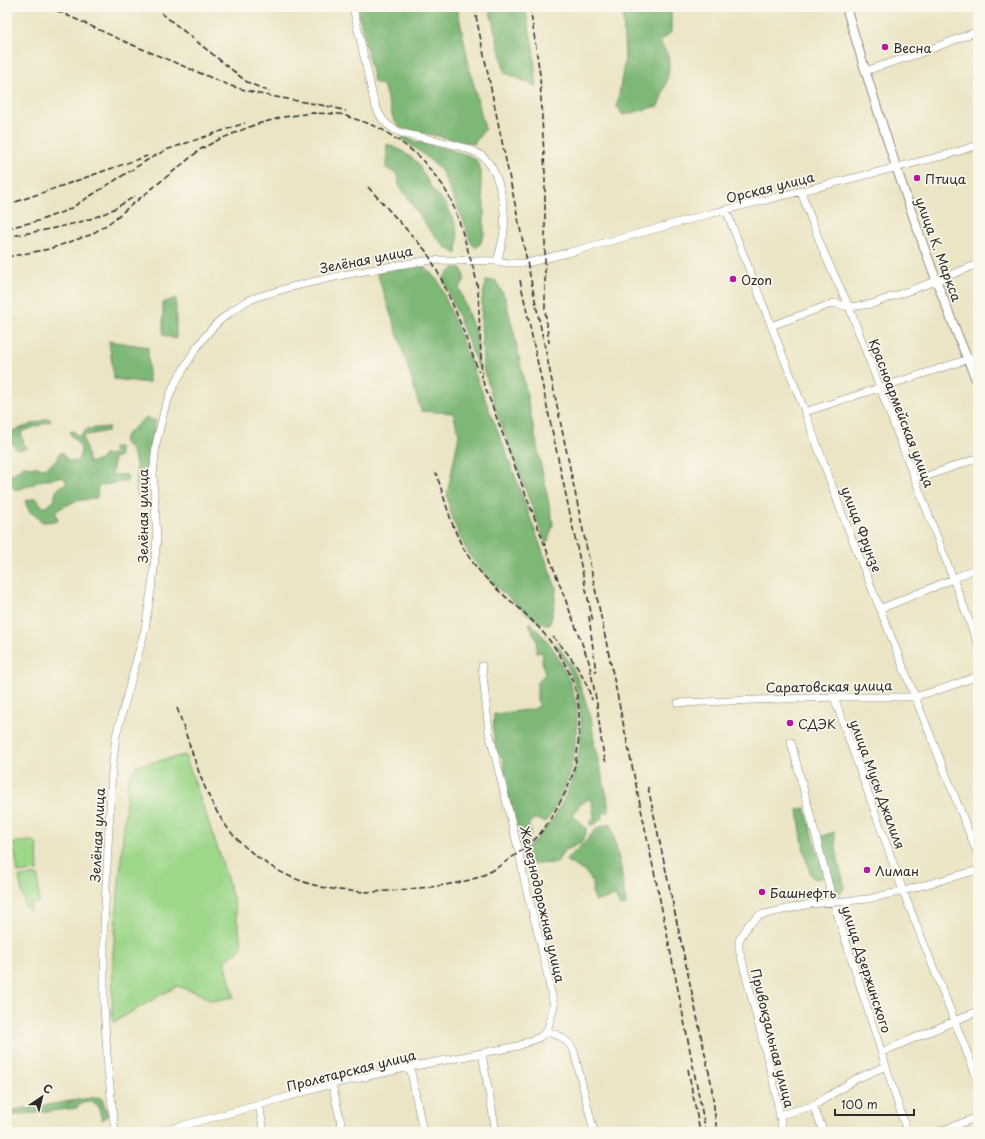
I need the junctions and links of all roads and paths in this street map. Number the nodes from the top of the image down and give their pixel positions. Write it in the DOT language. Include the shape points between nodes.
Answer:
graph roads {
  1 [pos="353,7"];
  2 [pos="846,7"];
  3 [pos="978,31"];
  4 [pos="865,71"];
  5 [pos="978,145"];
  6 [pos="897,168"];
  7 [pos="801,192"];
  8 [pos="726,210"];
  9 [pos="567,253"];
  10 [pos="497,261"];
  11 [pos="978,264"];
  12 [pos="936,281"];
  13 [pos="849,307"];
  14 [pos="771,326"];
  15 [pos="978,356"];
  16 [pos="968,359"];
  17 [pos="978,384"];
  18 [pos="880,388"];
  19 [pos="805,412"];
  20 [pos="978,458"];
  21 [pos="916,480"];
  22 [pos="978,567"];
  23 [pos="953,579"];
  24 [pos="880,609"];
  25 [pos="978,644"];
  26 [pos="482,666"];
  27 [pos="978,676"];
  28 [pos="834,697"];
  29 [pos="914,697"];
  30 [pos="678,703"];
  31 [pos="791,742"];
  32 [pos="978,855"];
  33 [pos="978,870"];
  34 [pos="903,891"];
  35 [pos="833,901"];
  36 [pos="978,1011"];
  37 [pos="955,1021"];
  38 [pos="547,1031"];
  39 [pos="882,1052"];
  40 [pos="482,1054"];
  41 [pos="886,1066"];
  42 [pos="410,1067"];
  43 [pos="978,1080"];
  44 [pos="332,1084"];
  45 [pos="259,1105"];
  46 [pos="813,1106"];
  47 [pos="779,1115"];
  48 [pos="978,1116"];
  49 [pos="188,1128"];
  50 [pos="115,1132"];
  51 [pos="158,1132"];
  52 [pos="264,1132"];
  53 [pos="343,1132"];
  54 [pos="423,1132"];
  55 [pos="496,1132"];
  56 [pos="594,1132"];
  57 [pos="783,1132"];
  58 [pos="824,1132"];
  59 [pos="907,1132"];
  60 [pos="938,1132"];
  1 -- 10 [label="street" via="374,102 388,126 402,133 468,149 482,156 491,165 505,216"];
  2 -- 4 [label="main road, улица К. Маркса"];
  3 -- 4 [label="street"];
  4 -- 6 [label="main road, улица К. Маркса"];
  5 -- 6 [label="street, Орская улица"];
  6 -- 7 [label="street, Орская улица"];
  6 -- 12 [label="main road, улица К. Маркса"];
  7 -- 8 [label="street, Орская улица"];
  7 -- 13 [label="street, Красноармейская улица" via="824,253"];
  8 -- 9 [label="street, Орская улица"];
  8 -- 14 [label="street, улица Фрунзе"];
  9 -- 10 [label="street, Зелёная улица" via="524,263"];
  10 -- 50 [label="street, Зелёная улица" via="432,260 398,265 336,276 257,297 232,311 207,334 174,385 165,407 156,444 154,475 157,538 153,578 144,629 116,736 112,769 104,925 104,1008"];
  11 -- 12 [label="street"];
  12 -- 13 [label="street" via="872,304"];
  12 -- 16 [label="main road, улица К. Маркса"];
  13 -- 14 [label="street" via="834,304"];
  13 -- 18 [label="street, Красноармейская улица"];
  14 -- 19 [label="street, улица Фрунзе"];
  15 -- 16 [label="street"];
  16 -- 17 [label="main road, улица К. Маркса"];
  16 -- 18 [label="street"];
  18 -- 19 [label="street"];
  18 -- 21 [label="street, Красноармейская улица"];
  19 -- 24 [label="street, улица Фрунзе"];
  20 -- 21 [label="street"];
  21 -- 23 [label="street, Красноармейская улица"];
  22 -- 23 [label="street"];
  23 -- 24 [label="street"];
  23 -- 25 [label="street, Красноармейская улица"];
  24 -- 29 [label="street, улица Фрунзе"];
  26 -- 38 [label="street, Железнодорожная улица" via="489,732 554,1006"];
  27 -- 29 [label="street, Саратовская улица"];
  28 -- 29 [label="street, Саратовская улица"];
  28 -- 30 [label="street, Саратовская улица"];
  28 -- 34 [label="street, улица Мусы Джалиля"];
  29 -- 32 [label="street, улица Фрунзе"];
  31 -- 35 [label="street, улица Дзержинского"];
  33 -- 34 [label="street"];
  34 -- 35 [label="street" via="868,899"];
  34 -- 37 [label="street, улица Мусы Джалиля"];
  35 -- 39 [label="street, улица Дзержинского"];
  35 -- 47 [label="street, Привокзальная улица" via="760,915 749,924 739,940 739,949 773,1080"];
  36 -- 37 [label="street"];
  37 -- 39 [label="street"];
  37 -- 43 [label="street, улица Мусы Джалиля"];
  38 -- 40 [label="street, Пролетарская улица" via="540,1038 518,1046"];
  38 -- 56 [label="street" via="569,1042 574,1051"];
  39 -- 41 [label="street, улица Дзержинского"];
  40 -- 42 [label="street, Пролетарская улица"];
  40 -- 55 [label="street"];
  41 -- 46 [label="street" via="856,1080"];
  41 -- 59 [label="street, улица Дзержинского"];
  42 -- 44 [label="street, Пролетарская улица"];
  42 -- 54 [label="street"];
  44 -- 45 [label="street, Пролетарская улица"];
  44 -- 53 [label="street"];
  45 -- 49 [label="street, Пролетарская улица"];
  45 -- 52 [label="street"];
  46 -- 47 [label="street"];
  46 -- 58 [label="street"];
  47 -- 57 [label="street, Привокзальная улица"];
  48 -- 60 [label="street"];
  49 -- 51 [label="street, Пролетарская улица"];
}
